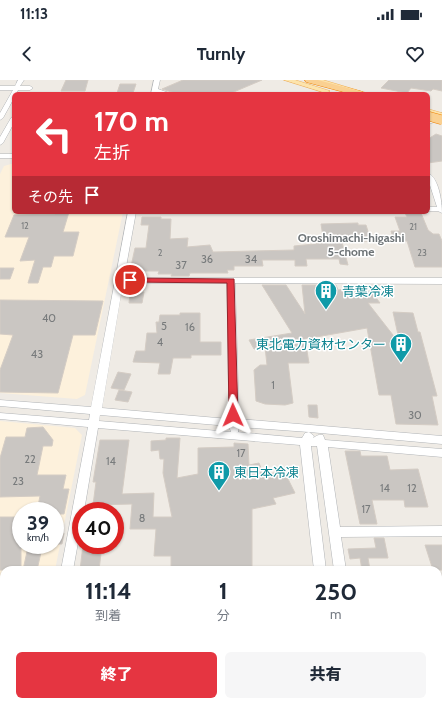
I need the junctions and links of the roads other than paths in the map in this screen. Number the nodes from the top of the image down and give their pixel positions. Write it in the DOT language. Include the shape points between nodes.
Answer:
graph roads {
  1 [pos="21,80"];
  2 [pos="157,80"];
  3 [pos="287,80"];
  4 [pos="296,80"];
  5 [pos="309,80"];
  6 [pos="315,80"];
  7 [pos="0,88"];
  8 [pos="17,88"];
  9 [pos="15,92"];
  10 [pos="28,92"];
  11 [pos="154,92"];
  12 [pos="330,92"];
  13 [pos="340,92"];
  14 [pos="353,92"];
  15 [pos="359,92"];
  16 [pos="12,97"];
  17 [pos="430,112"];
  18 [pos="442,115"];
  19 [pos="0,118"];
  20 [pos="12,122"];
  21 [pos="434,122"];
  22 [pos="0,143"];
  23 [pos="0,156"];
  24 [pos="12,156"];
  25 [pos="0,163"];
  26 [pos="12,163"];
  27 [pos="430,176"];
  28 [pos="430,179"];
  29 [pos="442,181"];
  30 [pos="430,209"];
  31 [pos="442,210"];
  32 [pos="132,214"];
  33 [pos="119,280"];
  34 [pos="231,281"];
  35 [pos="442,281"];
  36 [pos="0,403"];
  37 [pos="96,412"];
  38 [pos="0,416"];
  39 [pos="234,423"];
  40 [pos="94,425"];
  41 [pos="314,430"];
  42 [pos="234,436"];
  43 [pos="442,440"];
  44 [pos="305,441"];
  45 [pos="322,443"];
  46 [pos="442,453"];
  47 [pos="442,531"];
  48 [pos="335,532"];
  49 [pos="68,566"];
  50 [pos="320,566"];
  51 [pos="339,566"];
  1 -- 8 [label="street"];
  2 -- 11 [label="street"];
  3 -- 12 [label="main road"];
  4 -- 13 [label="highway"];
  5 -- 14 [label="highway"];
  6 -- 15 [label="main road"];
  7 -- 8 [label="street"];
  8 -- 9 [label="street"];
  8 -- 10 [label="street" via="32,86"];
  16 -- 19 [label="street"];
  17 -- 18 [label="highway"];
  18 -- 21 [label="street"];
  20 -- 22 [label="street"];
  23 -- 24 [label="street"];
  25 -- 26 [label="street"];
  27 -- 29 [label="street"];
  28 -- 31 [label="street"];
  30 -- 31 [label="street"];
  32 -- 33 [label="street"];
  33 -- 34 [label="street"];
  33 -- 37 [label="street"];
  34 -- 35 [label="street"];
  34 -- 39 [label="street"];
  36 -- 37 [label="street"];
  37 -- 39 [label="street"];
  37 -- 40 [label="street"];
  38 -- 40 [label="street"];
  39 -- 41 [label="street"];
  39 -- 42 [label="street"];
  40 -- 42 [label="street"];
  40 -- 49 [label="street"];
  41 -- 43 [label="street"];
  41 -- 44 [label="street"];
  41 -- 45 [label="street"];
  42 -- 44 [label="street"];
  44 -- 45 [label="street"];
  44 -- 50 [label="street"];
  45 -- 46 [label="street"];
  45 -- 48 [label="street"];
  47 -- 48 [label="street"];
  48 -- 51 [label="street"];
}
